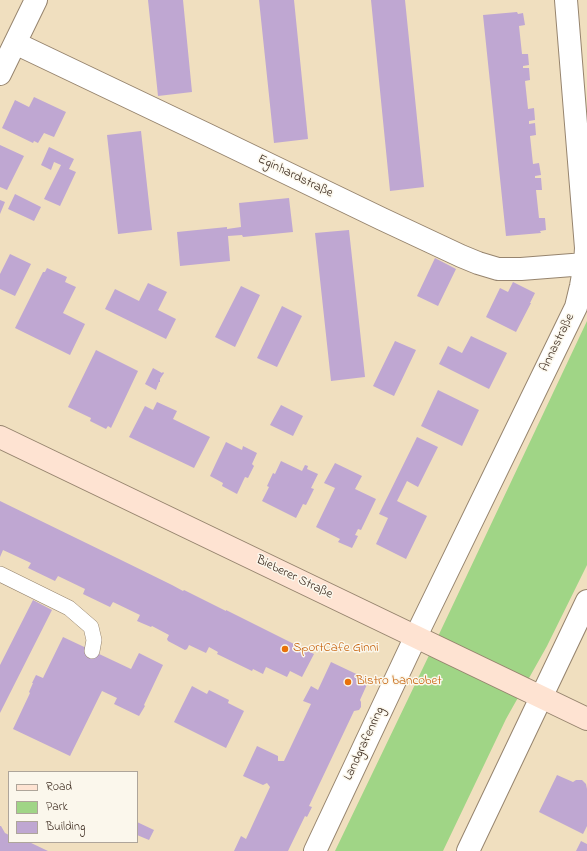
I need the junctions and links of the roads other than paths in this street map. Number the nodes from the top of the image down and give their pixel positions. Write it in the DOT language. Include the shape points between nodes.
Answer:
graph roads {
  1 [pos="36,0"];
  2 [pos="566,0"];
  3 [pos="15,44"];
  4 [pos="0,74"];
  5 [pos="585,264"];
  6 [pos="0,437"];
  7 [pos="0,574"];
  8 [pos="587,601"];
  9 [pos="416,636"];
  10 [pos="92,651"];
  11 [pos="542,697"];
  12 [pos="587,719"];
  13 [pos="315,851"];
  14 [pos="468,851"];
  1 -- 3 [label="street"];
  2 -- 5 [label="street, Annastraße" via="586,248"];
  3 -- 4 [label="street"];
  3 -- 5 [label="street, Eginhardstraße" via="472,261 507,269"];
  5 -- 9 [label="street, Annastraße" via="576,307"];
  6 -- 9 [label="street, Bieberer Straße"];
  7 -- 10 [label="lane" via="69,608 91,627 94,640"];
  8 -- 11 [label="street"];
  9 -- 11 [label="street, Bieberer Straße"];
  9 -- 13 [label="street, Landgrafenring"];
  11 -- 12 [label="street, Bieberer Straße"];
  11 -- 14 [label="street"];
}
